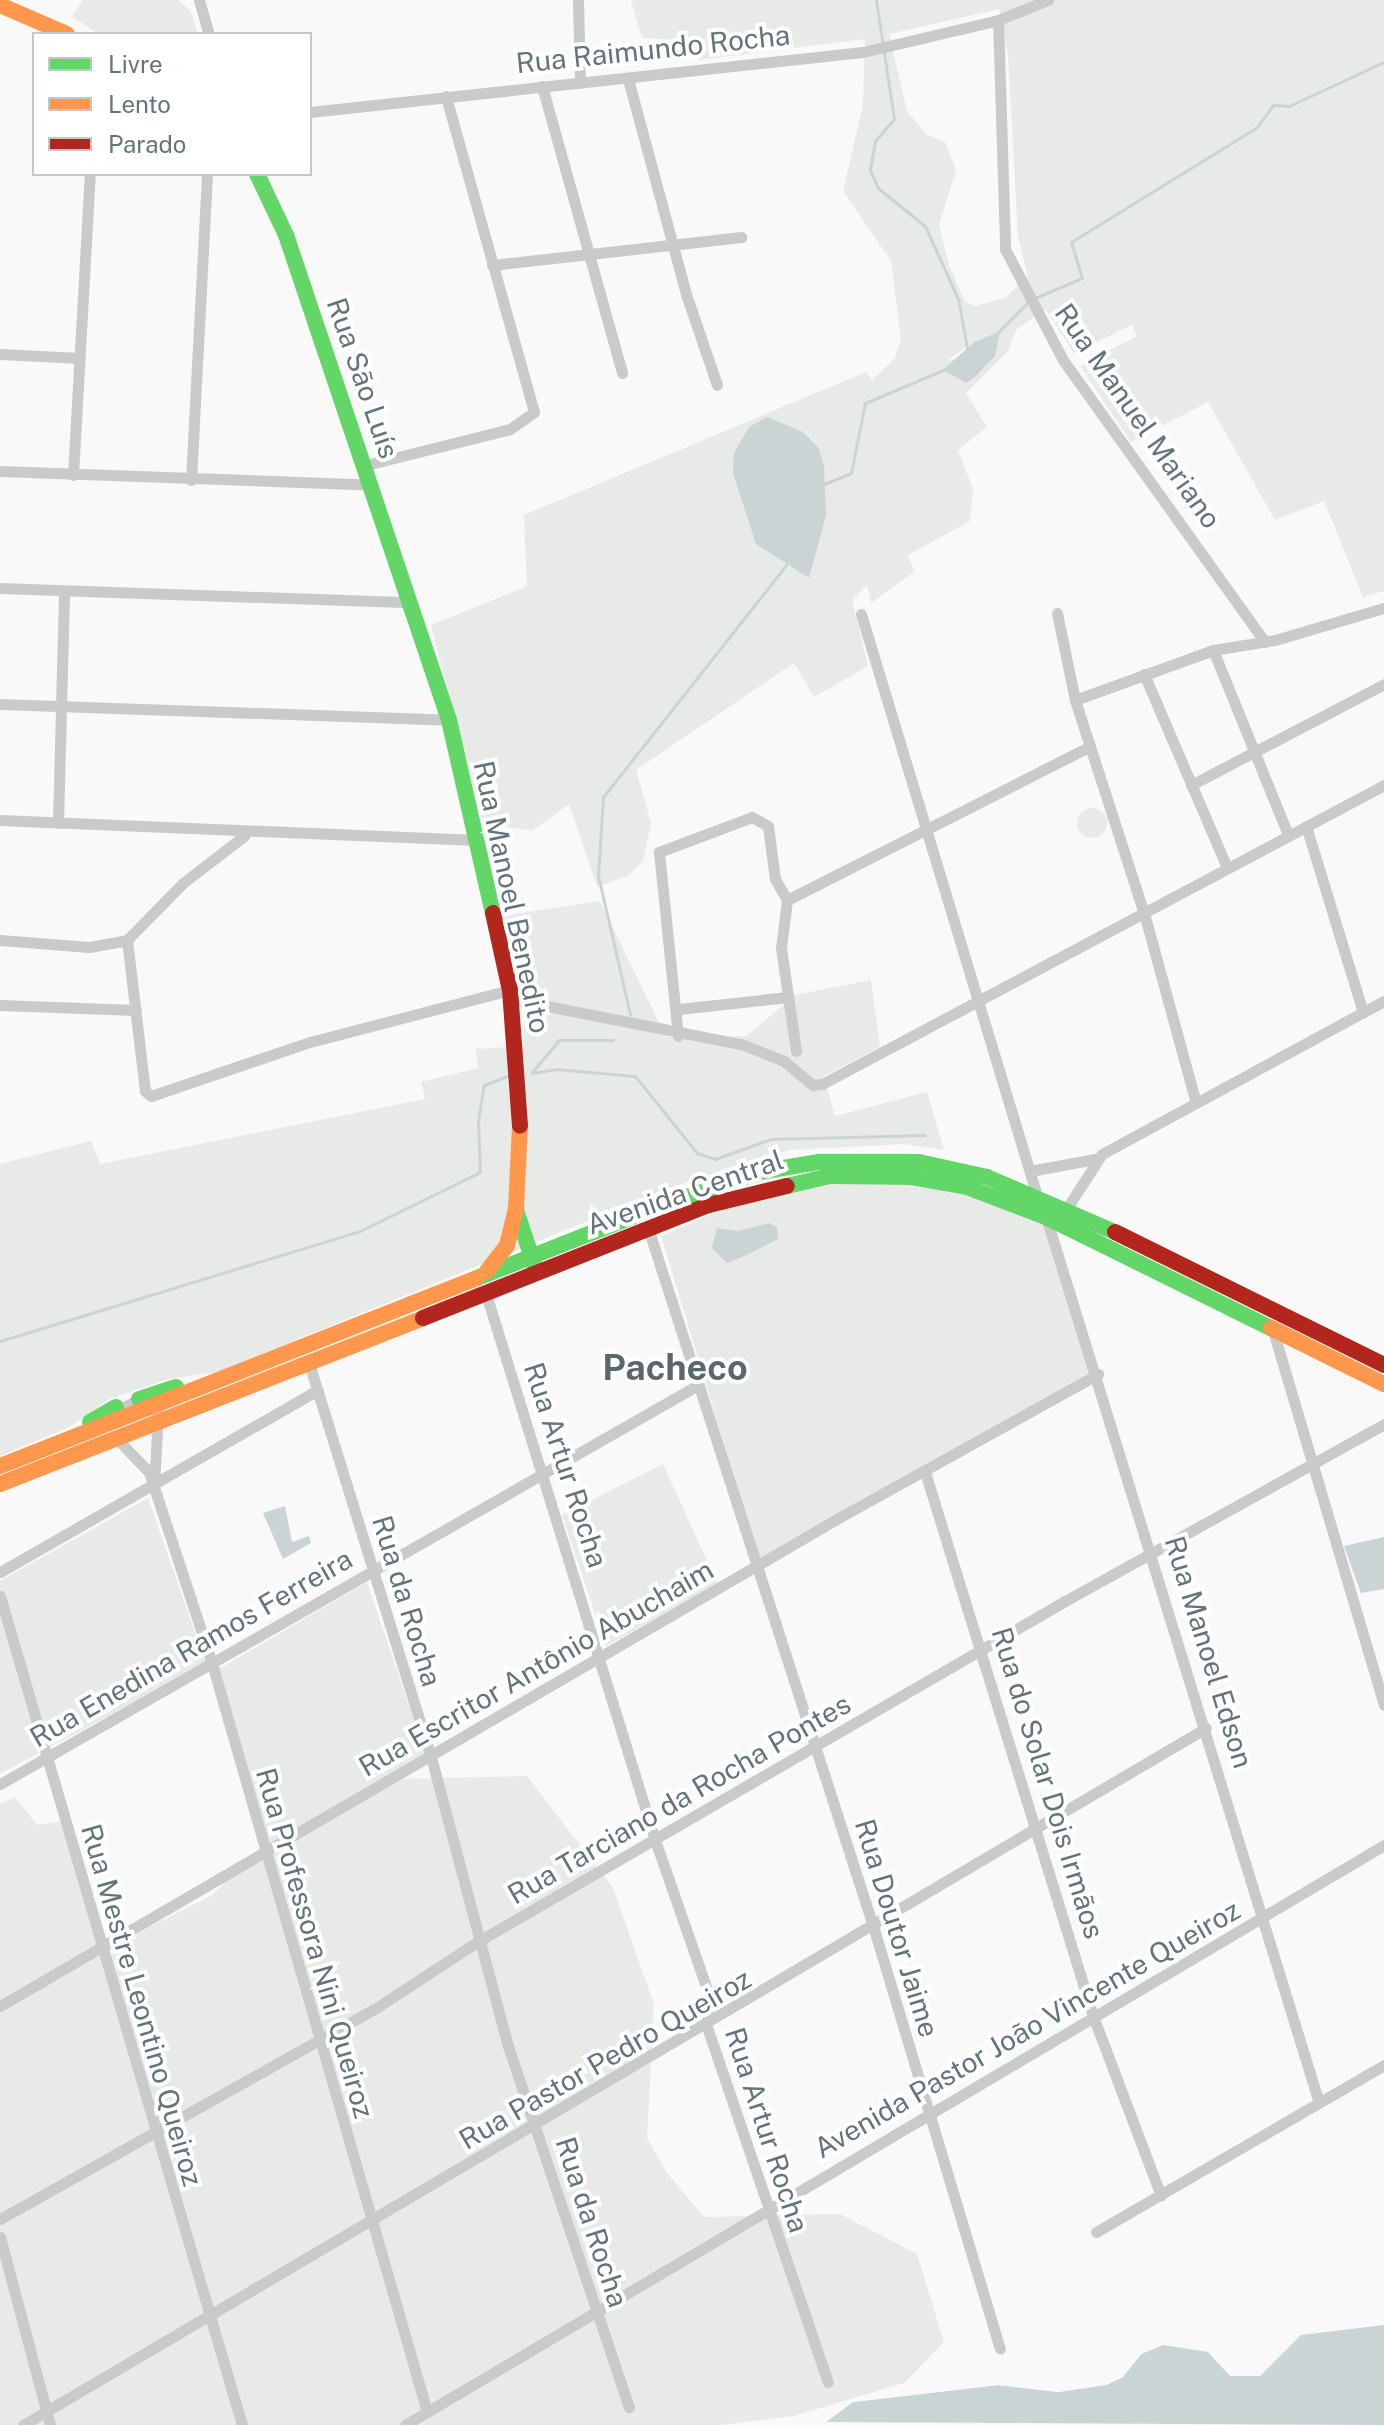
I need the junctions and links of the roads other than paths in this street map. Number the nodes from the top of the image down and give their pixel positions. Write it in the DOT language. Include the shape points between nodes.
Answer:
graph roads {
  1 [pos="199,0"];
  2 [pos="578,0"];
  3 [pos="1048,0"];
  4 [pos="0,5"];
  5 [pos="998,20"];
  6 [pos="62,32"];
  7 [pos="208,32"];
  8 [pos="628,79"];
  9 [pos="580,83"];
  10 [pos="542,86"];
  11 [pos="446,96"];
  12 [pos="312,112"];
  13 [pos="90,176"];
  14 [pos="207,176"];
  15 [pos="258,176"];
  16 [pos="741,237"];
  17 [pos="672,245"];
  18 [pos="584,254"];
  19 [pos="492,265"];
  20 [pos="0,354"];
  21 [pos="80,358"];
  22 [pos="622,373"];
  23 [pos="717,385"];
  24 [pos="366,465"];
  25 [pos="0,471"];
  26 [pos="73,475"];
  27 [pos="191,480"];
  28 [pos="373,485"];
  29 [pos="0,588"];
  30 [pos="64,591"];
  31 [pos="410,602"];
  32 [pos="1384,608"];
  33 [pos="1057,613"];
  34 [pos="861,614"];
  35 [pos="1265,642"];
  36 [pos="1213,650"];
  37 [pos="1144,674"];
  38 [pos="1384,684"];
  39 [pos="1075,700"];
  40 [pos="0,704"];
  41 [pos="59,707"];
  42 [pos="449,720"];
  43 [pos="1089,747"];
  44 [pos="1254,751"];
  45 [pos="1191,785"];
  46 [pos="1384,785"];
  47 [pos="0,820"];
  48 [pos="58,823"];
  49 [pos="1306,826"];
  50 [pos="926,828"];
  51 [pos="245,835"];
  52 [pos="1288,835"];
  53 [pos="477,840"];
  54 [pos="1227,868"];
  55 [pos="787,900"];
  56 [pos="1144,913"];
  57 [pos="0,940"];
  58 [pos="127,940"];
  59 [pos="511,995"];
  60 [pos="788,997"];
  61 [pos="979,1000"];
  62 [pos="1384,1001"];
  63 [pos="0,1005"];
  64 [pos="679,1009"];
  65 [pos="136,1010"];
  66 [pos="1363,1012"];
  67 [pos="678,1036"];
  68 [pos="796,1051"];
  69 [pos="1196,1103"];
  70 [pos="1095,1159"];
  71 [pos="1030,1171"];
  72 [pos="1037,1196"];
  73 [pos="516,1208"];
  74 [pos="1067,1208"];
  75 [pos="1046,1217"];
  76 [pos="522,1227"];
  77 [pos="648,1228"];
  78 [pos="550,1249"];
  79 [pos="531,1256"];
  80 [pos="537,1273"];
  81 [pos="483,1276"];
  82 [pos="486,1294"];
  83 [pos="1272,1327"];
  84 [pos="308,1360"];
  85 [pos="1384,1365"];
  86 [pos="1098,1374"];
  87 [pos="1384,1384"];
  88 [pos="698,1385"];
  89 [pos="318,1390"];
  90 [pos="153,1415"];
  91 [pos="1384,1424"];
  92 [pos="117,1429"];
  93 [pos="0,1466"];
  94 [pos="1315,1467"];
  95 [pos="925,1472"];
  96 [pos="544,1473"];
  97 [pos="0,1484"];
  98 [pos="154,1487"];
  99 [pos="1153,1551"];
  100 [pos="756,1568"];
  101 [pos="0,1572"];
  102 [pos="372,1572"];
  103 [pos="0,1596"];
  104 [pos="985,1651"];
  105 [pos="601,1658"];
  106 [pos="213,1667"];
  107 [pos="1384,1705"];
  108 [pos="1206,1728"];
  109 [pos="815,1747"];
  110 [pos="431,1757"];
  111 [pos="46,1759"];
  112 [pos="0,1784"];
  113 [pos="1037,1829"];
  114 [pos="655,1840"];
  115 [pos="1384,1845"];
  116 [pos="266,1855"];
  117 [pos="1267,1916"];
  118 [pos="874,1929"];
  119 [pos="477,1942"];
  120 [pos="99,1949"];
  121 [pos="0,2006"];
  122 [pos="1093,2016"];
  123 [pos="707,2027"];
  124 [pos="317,2038"];
  125 [pos="1384,2065"];
  126 [pos="1319,2103"];
  127 [pos="929,2114"];
  128 [pos="537,2127"];
  129 [pos="155,2131"];
  130 [pos="1161,2196"];
  131 [pos="766,2209"];
  132 [pos="0,2219"];
  133 [pos="370,2224"];
  134 [pos="1096,2232"];
  135 [pos="0,2237"];
  136 [pos="594,2310"];
  137 [pos="209,2317"];
  138 [pos="1000,2349"];
  139 [pos="828,2382"];
  140 [pos="629,2407"];
  141 [pos="46,2412"];
  142 [pos="427,2412"];
  143 [pos="23,2425"];
  144 [pos="50,2425"];
  145 [pos="242,2425"];
  146 [pos="405,2425"];
  1 -- 7 [label="street"];
  2 -- 9 [label="street"];
  3 -- 5 [label="street"];
  4 -- 6 [label="main road"];
  5 -- 8 [label="street, Rua Raimundo Rocha" via="863,52"];
  5 -- 35 [label="street, Rua Manuel Mariano" via="1005,249 1063,360"];
  8 -- 9 [label="street, Rua Raimundo Rocha"];
  8 -- 17 [label="street"];
  9 -- 10 [label="street, Rua Raimundo Rocha"];
  10 -- 11 [label="street, Rua Raimundo Rocha"];
  10 -- 18 [label="street"];
  11 -- 12 [label="street, Rua Raimundo Rocha"];
  11 -- 19 [label="street"];
  13 -- 21 [label="street"];
  14 -- 27 [label="street"];
  15 -- 24 [label="main road, Rua São Luís" via="286,235"];
  16 -- 17 [label="street"];
  17 -- 18 [label="street"];
  17 -- 23 [label="street"];
  18 -- 19 [label="street"];
  18 -- 22 [label="street"];
  19 -- 24 [label="street" via="534,412 510,429"];
  20 -- 21 [label="street"];
  21 -- 26 [label="street"];
  24 -- 28 [label="main road, Rua São Luís"];
  25 -- 26 [label="street"];
  26 -- 27 [label="street"];
  27 -- 28 [label="street"];
  28 -- 31 [label="main road, Rua São Luís"];
  29 -- 30 [label="street"];
  30 -- 31 [label="street"];
  30 -- 41 [label="street"];
  31 -- 42 [label="main road, Rua Manoel Benedito"];
  32 -- 35 [label="street"];
  33 -- 39 [label="street"];
  34 -- 50 [label="street"];
  35 -- 36 [label="street"];
  36 -- 37 [label="street"];
  36 -- 44 [label="street"];
  37 -- 39 [label="street"];
  37 -- 45 [label="street"];
  38 -- 44 [label="street"];
  39 -- 43 [label="street"];
  40 -- 41 [label="street"];
  41 -- 42 [label="street"];
  41 -- 48 [label="street"];
  42 -- 53 [label="main road, Rua Manoel Benedito"];
  43 -- 50 [label="street"];
  43 -- 56 [label="street"];
  44 -- 45 [label="street"];
  44 -- 52 [label="street"];
  45 -- 54 [label="street"];
  46 -- 49 [label="street"];
  47 -- 48 [label="street"];
  48 -- 51 [label="street"];
  49 -- 52 [label="street"];
  49 -- 66 [label="street"];
  50 -- 55 [label="street"];
  50 -- 61 [label="street"];
  51 -- 53 [label="street"];
  51 -- 58 [label="street" via="183,883"];
  52 -- 54 [label="street"];
  53 -- 59 [label="main road, Rua Manoel Benedito"];
  54 -- 56 [label="street"];
  55 -- 60 [label="street" via="781,948"];
  55 -- 64 [label="street" via="775,879 762,819 752,817 659,852"];
  56 -- 61 [label="street"];
  56 -- 69 [label="street"];
  57 -- 58 [label="street" via="89,947"];
  58 -- 65 [label="street"];
  59 -- 65 [label="street" via="310,1042 151,1096 145,1091"];
  59 -- 67 [label="street"];
  59 -- 73 [label="main road, Rua Manoel Benedito" via="521,1092"];
  60 -- 64 [label="street"];
  60 -- 68 [label="street"];
  61 -- 67 [label="street" via="845,1074 813,1085 784,1061 741,1044"];
  61 -- 71 [label="street"];
  62 -- 66 [label="street"];
  63 -- 65 [label="street"];
  64 -- 67 [label="street"];
  66 -- 69 [label="street"];
  69 -- 70 [label="street"];
  70 -- 71 [label="street"];
  70 -- 74 [label="street"];
  71 -- 72 [label="street"];
  72 -- 74 [label="main road, Avenida Central"];
  72 -- 78 [label="main road, Avenida Central" via="919,1162 819,1162 704,1190"];
  73 -- 76 [label="main road, Rua Manoel Benedito"];
  73 -- 81 [label="main road, Rua Manoel Benedito" via="507,1245"];
  74 -- 85 [label="main road, Avenida Central"];
  75 -- 77 [label="main road, Avenida Central" via="967,1187 911,1177 830,1176 796,1180"];
  75 -- 83 [label="main road, Avenida Central"];
  75 -- 86 [label="street, Rua Manoel Edson"];
  76 -- 78 [label="main road"];
  76 -- 79 [label="main road, Rua Manoel Benedito"];
  77 -- 80 [label="main road, Avenida Central"];
  77 -- 88 [label="street, Rua Doutor Jaime"];
  78 -- 79 [label="main road, Avenida Central"];
  79 -- 80 [label="main road, Rua Manoel Benedito"];
  79 -- 81 [label="main road, Avenida Central"];
  80 -- 82 [label="main road, Avenida Central"];
  81 -- 90 [label="main road, Avenida Central" via="221,1379"];
  82 -- 84 [label="main road, Avenida Central"];
  82 -- 96 [label="street, Rua Artur Rocha"];
  83 -- 87 [label="main road, Avenida Central"];
  83 -- 94 [label="street"];
  84 -- 89 [label="street, Rua da Rocha"];
  84 -- 90 [label="main road, Avenida Central" via="180,1412"];
  86 -- 95 [label="street, Rua Escritor Antônio Abuchaim"];
  86 -- 99 [label="street, Rua Manoel Edson"];
  88 -- 96 [label="street, Rua Enedina Ramos Ferreira"];
  88 -- 100 [label="street, Rua Doutor Jaime"];
  89 -- 98 [label="street"];
  89 -- 102 [label="street, Rua da Rocha"];
  90 -- 92 [label="main road, Avenida Central"];
  90 -- 92 [label="street" via="147,1446"];
  90 -- 98 [label="street"];
  91 -- 94 [label="street, Rua Tarciano da Rocha Pontes"];
  92 -- 93 [label="main road, Avenida Central"];
  92 -- 97 [label="main road, Avenida Central" via="70,1456"];
  92 -- 98 [label="street" via="147,1466"];
  94 -- 99 [label="street, Rua Tarciano da Rocha Pontes"];
  94 -- 107 [label="street"];
  95 -- 100 [label="street, Rua Escritor Antônio Abuchaim"];
  95 -- 104 [label="street, Rua do Solar Dois Irmãos"];
  96 -- 102 [label="street, Rua Enedina Ramos Ferreira"];
  96 -- 105 [label="street, Rua Artur Rocha"];
  98 -- 101 [label="street"];
  98 -- 106 [label="street, Rua Professora Nini Queiroz"];
  99 -- 104 [label="street, Rua Tarciano da Rocha Pontes"];
  99 -- 108 [label="street, Rua Manoel Edson"];
  100 -- 105 [label="street, Rua Escritor Antônio Abuchaim"];
  100 -- 109 [label="street, Rua Doutor Jaime"];
  102 -- 106 [label="street, Rua Enedina Ramos Ferreira"];
  102 -- 110 [label="street, Rua da Rocha"];
  103 -- 111 [label="street, Rua Mestre Leontino Queiroz"];
  104 -- 109 [label="street, Rua Tarciano da Rocha Pontes"];
  104 -- 113 [label="street, Rua do Solar Dois Irmãos"];
  105 -- 110 [label="street, Rua Escritor Antônio Abuchaim"];
  105 -- 114 [label="street, Rua Artur Rocha"];
  106 -- 111 [label="street, Rua Enedina Ramos Ferreira"];
  106 -- 116 [label="street, Rua Professora Nini Queiroz"];
  108 -- 113 [label="street, Rua Pastor Pedro Queiroz"];
  108 -- 117 [label="street, Rua Manoel Edson"];
  109 -- 114 [label="street, Rua Tarciano da Rocha Pontes"];
  109 -- 118 [label="street, Rua Doutor Jaime"];
  110 -- 116 [label="street, Rua Escritor Antônio Abuchaim"];
  110 -- 119 [label="street, Rua da Rocha"];
  111 -- 112 [label="street, Rua Enedina Ramos Ferreira"];
  111 -- 120 [label="street, Rua Mestre Leontino Queiroz"];
  113 -- 118 [label="street, Rua Pastor Pedro Queiroz"];
  113 -- 122 [label="street, Rua do Solar Dois Irmãos"];
  114 -- 119 [label="street, Rua Tarciano da Rocha Pontes"];
  114 -- 123 [label="street, Rua Artur Rocha" via="708,1992"];
  115 -- 117 [label="street, Avenida Pastor João Vincente Queiroz"];
  116 -- 120 [label="street, Rua Escritor Antônio Abuchaim"];
  116 -- 124 [label="street, Rua Professora Nini Queiroz"];
  117 -- 122 [label="street, Avenida Pastor João Vincente Queiroz"];
  117 -- 126 [label="street, Rua Manoel Edson"];
  118 -- 123 [label="street, Rua Pastor Pedro Queiroz"];
  118 -- 127 [label="street, Rua Doutor Jaime"];
  119 -- 124 [label="street, Rua Tarciano da Rocha Pontes"];
  119 -- 128 [label="street, Rua da Rocha"];
  120 -- 121 [label="street, Rua Escritor Antônio Abuchaim"];
  120 -- 129 [label="street, Rua Mestre Leontino Queiroz"];
  122 -- 127 [label="street, Avenida Pastor João Vincente Queiroz"];
  122 -- 130 [label="street, Rua do Solar Dois Irmãos"];
  123 -- 128 [label="street, Rua Pastor Pedro Queiroz"];
  123 -- 131 [label="street, Rua Artur Rocha"];
  124 -- 129 [label="street, Rua Tarciano da Rocha Pontes"];
  124 -- 133 [label="street, Rua Professora Nini Queiroz"];
  125 -- 126 [label="street"];
  126 -- 130 [label="street"];
  127 -- 131 [label="street, Avenida Pastor João Vincente Queiroz"];
  127 -- 138 [label="street, Rua Doutor Jaime"];
  128 -- 133 [label="street, Rua Pastor Pedro Queiroz"];
  128 -- 136 [label="street, Rua da Rocha"];
  129 -- 132 [label="street, Rua Tarciano da Rocha Pontes"];
  129 -- 137 [label="street, Rua Mestre Leontino Queiroz"];
  130 -- 134 [label="street"];
  131 -- 136 [label="street, Avenida Pastor João Vincente Queiroz"];
  131 -- 139 [label="street, Rua Artur Rocha"];
  133 -- 137 [label="street, Rua Pastor Pedro Queiroz"];
  133 -- 142 [label="street, Rua Professora Nini Queiroz"];
  135 -- 141 [label="street"];
  136 -- 140 [label="street, Rua da Rocha"];
  136 -- 142 [label="street, Avenida Pastor João Vincente Queiroz"];
  137 -- 141 [label="street, Rua Pastor Pedro Queiroz"];
  137 -- 145 [label="street, Rua Mestre Leontino Queiroz"];
  141 -- 143 [label="street, Rua Pastor Pedro Queiroz"];
  141 -- 144 [label="street"];
  142 -- 146 [label="street, Avenida Pastor João Vincente Queiroz"];
}
